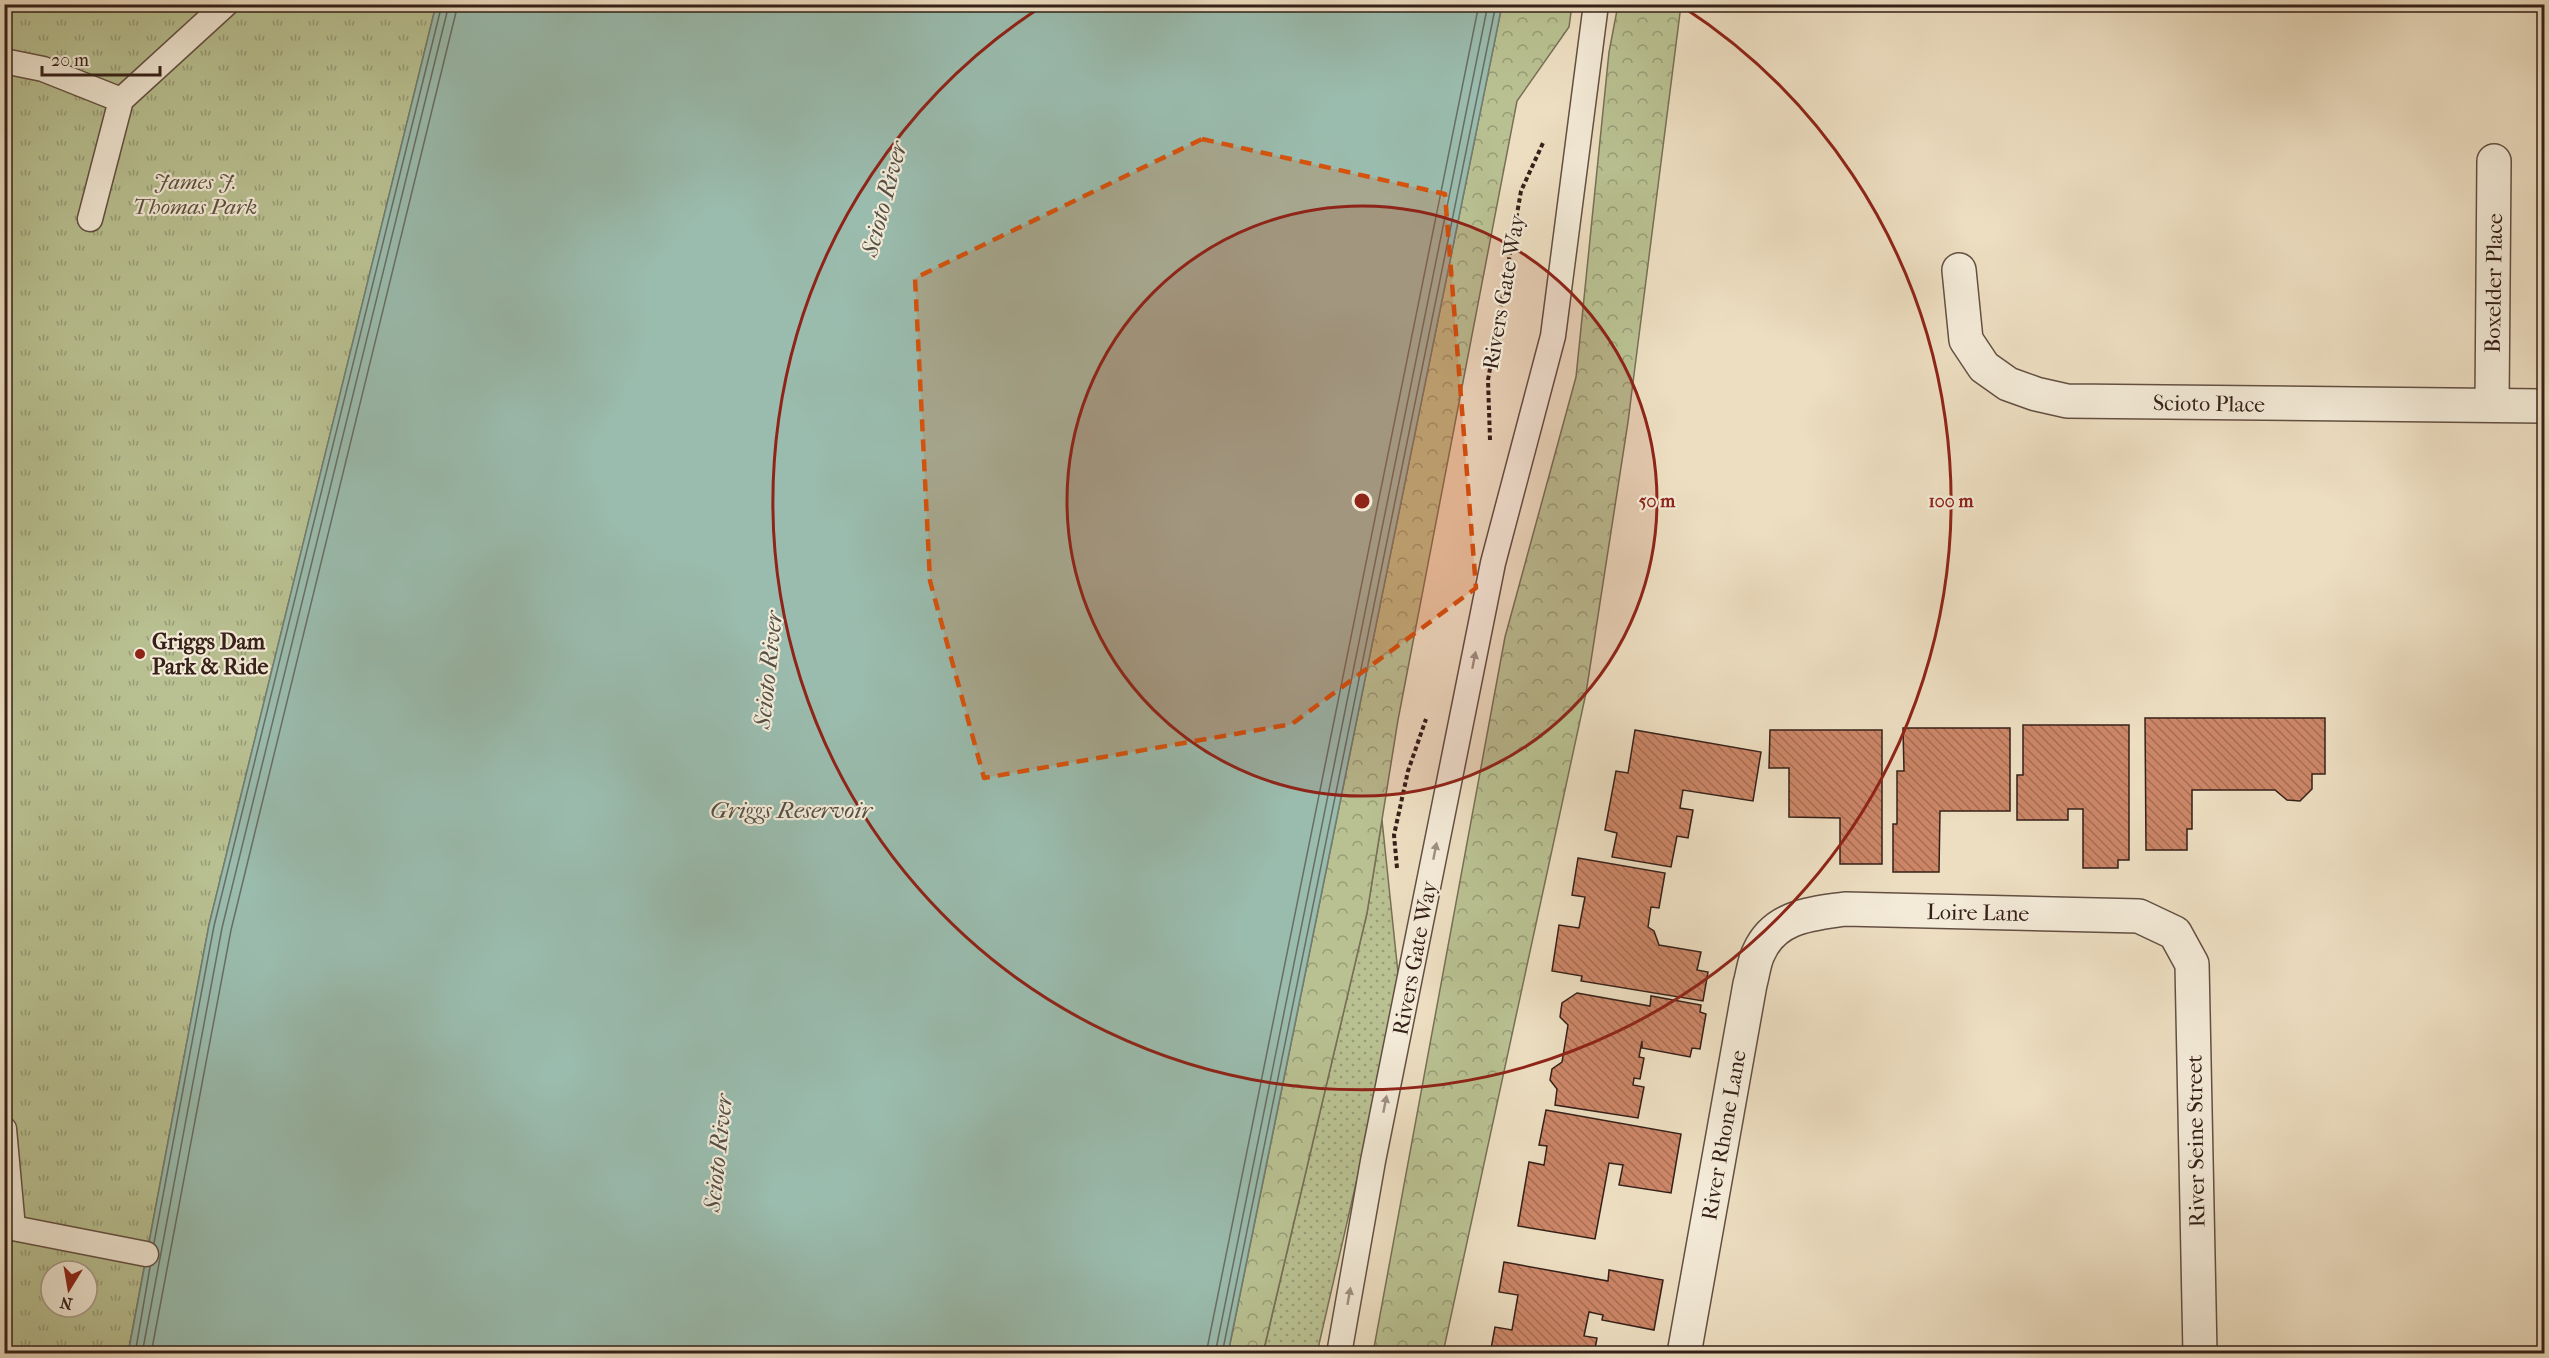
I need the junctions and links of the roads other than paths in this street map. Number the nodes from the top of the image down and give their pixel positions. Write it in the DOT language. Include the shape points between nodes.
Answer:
graph roads {
  1 [pos="226,4"];
  2 [pos="1596,4"];
  3 [pos="4,61"];
  4 [pos="121,100"];
  5 [pos="2494,161"];
  6 [pos="90,219"];
  7 [pos="1959,270"];
  8 [pos="2492,405"];
  9 [pos="2544,406"];
  10 [pos="1780,925"];
  11 [pos="2175,933"];
  12 [pos="4,1129"];
  13 [pos="146,1254"];
  14 [pos="1339,1353"];
  15 [pos="1684,1353"];
  16 [pos="2200,1353"];
  1 -- 4 [label="lane"];
  14 -- 2 [label="lane, Rivers Gate Way, one-way" via="1373,1161 1493,563 1553,336"];
  3 -- 4 [label="lane" via="43,69"];
  4 -- 6 [label="lane"];
  5 -- 8 [label="street, Boxelder Place"];
  7 -- 8 [label="street, Scioto Place" via="1966,340 1984,367 2008,384 2036,394 2079,401"];
  8 -- 9 [label="street, Scioto Place"];
  10 -- 11 [label="street, Loire Lane" via="1803,915 1845,909 2139,915"];
  10 -- 15 [label="street, River Rhone Lane" via="1759,950 1750,984"];
  11 -- 16 [label="street, River Seine Street" via="2192,964"];
  12 -- 13 [label="lane" via="13,1228"];
}
